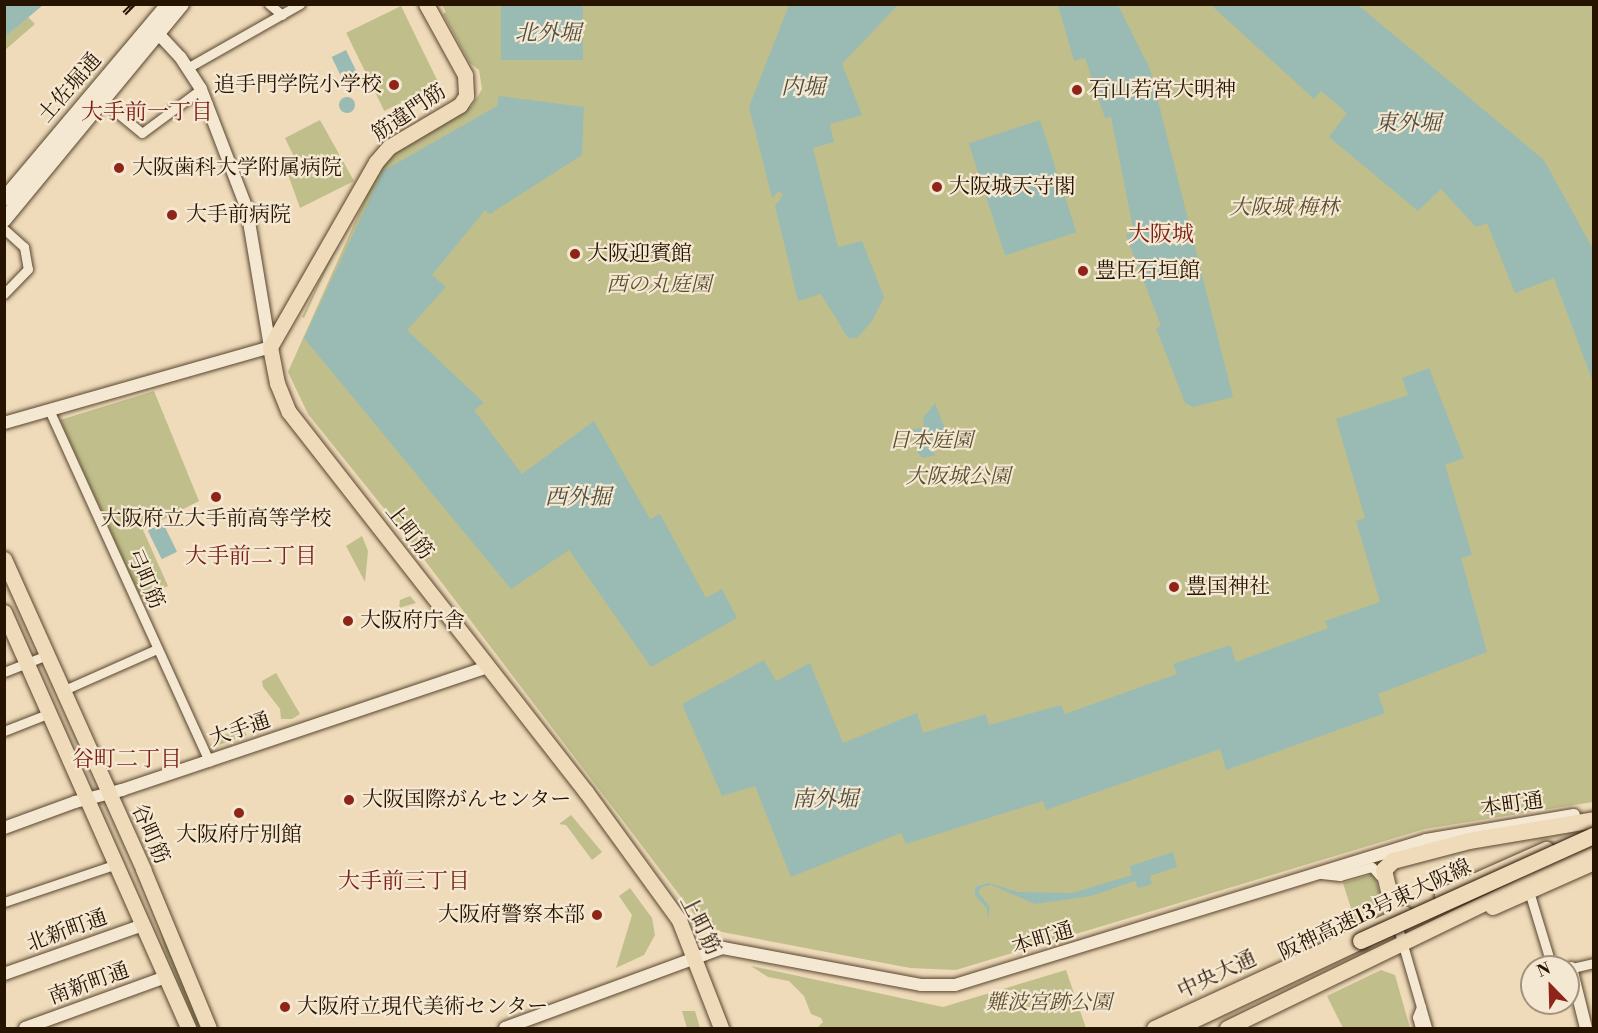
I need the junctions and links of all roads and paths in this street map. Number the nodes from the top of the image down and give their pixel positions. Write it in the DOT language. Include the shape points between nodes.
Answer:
graph roads {
  1 [pos="168,4"];
  2 [pos="182,4"];
  3 [pos="268,4"];
  4 [pos="300,4"];
  5 [pos="426,4"];
  6 [pos="282,15"];
  7 [pos="154,29"];
  8 [pos="189,68"];
  9 [pos="201,89"];
  10 [pos="104,101"];
  11 [pos="4,199"];
  12 [pos="4,220"];
  13 [pos="4,229"];
  14 [pos="4,294"];
  15 [pos="270,346"];
  16 [pos="50,412"];
  17 [pos="4,423"];
  18 [pos="4,559"];
  19 [pos="4,612"];
  20 [pos="157,649"];
  21 [pos="46,655"];
  22 [pos="27,663"];
  23 [pos="488,667"];
  24 [pos="4,672"];
  25 [pos="62,690"];
  26 [pos="50,713"];
  27 [pos="4,731"];
  28 [pos="208,761"];
  29 [pos="109,793"];
  30 [pos="89,798"];
  31 [pos="1593,813"];
  32 [pos="1593,820"];
  33 [pos="4,828"];
  34 [pos="1593,828"];
  35 [pos="1593,836"];
  36 [pos="1593,848"];
  37 [pos="1593,862"];
  38 [pos="117,864"];
  39 [pos="1593,870"];
  40 [pos="1321,874"];
  41 [pos="1531,898"];
  42 [pos="4,903"];
  43 [pos="1493,907"];
  44 [pos="1465,915"];
  45 [pos="1395,917"];
  46 [pos="143,925"];
  47 [pos="1403,944"];
  48 [pos="1548,955"];
  49 [pos="695,958"];
  50 [pos="4,974"];
  51 [pos="166,977"];
  52 [pos="1243,1003"];
  53 [pos="1421,1006"];
  54 [pos="1580,1007"];
  55 [pos="25,1029"];
  56 [pos="188,1029"];
  57 [pos="209,1029"];
  58 [pos="505,1029"];
  59 [pos="721,1029"];
  60 [pos="1154,1029"];
  61 [pos="1177,1029"];
  62 [pos="1201,1029"];
  63 [pos="1227,1029"];
  64 [pos="1420,1029"];
  65 [pos="1427,1029"];
  66 [pos="1586,1029"];
  1 -- 7 [label="main road, 土佐堀通"];
  2 -- 7 [label="main road, 土佐堀通"];
  3 -- 6 [label="street"];
  4 -- 6 [label="street"];
  5 -- 15 [label="main road, 筋違門筋" via="465,75 466,96 460,105 381,154"];
  6 -- 8 [label="street"];
  7 -- 8 [label="street, 上町筋"];
  7 -- 10 [label="main road, 土佐堀通"];
  7 -- 11 [label="main road, 土佐堀通"];
  8 -- 9 [label="street, 上町筋"];
  9 -- 10 [label="street" via="142,133"];
  9 -- 15 [label="street, 上町筋" via="247,209"];
  10 -- 12 [label="main road, 土佐堀通"];
  13 -- 14 [label="street" via="24,247 28,269"];
  15 -- 16 [label="street"];
  15 -- 23 [label="main road, 上町筋" via="277,383 289,412"];
  16 -- 17 [label="street"];
  16 -- 20 [label="street, 弓町筋"];
  18 -- 21 [label="main road, 谷町筋"];
  19 -- 22 [label="main road, 谷町筋"];
  20 -- 25 [label="street"];
  20 -- 28 [label="street, 弓町筋"];
  21 -- 22 [label="street"];
  21 -- 25 [label="main road, 谷町筋"];
  22 -- 24 [label="street"];
  22 -- 26 [label="main road, 谷町筋"];
  23 -- 28 [label="street, 大手通"];
  23 -- 49 [label="main road, 上町筋" via="586,792 678,920"];
  25 -- 29 [label="main road, 谷町筋"];
  26 -- 27 [label="street"];
  26 -- 30 [label="main road, 谷町筋"];
  28 -- 29 [label="street, 大手通"];
  29 -- 30 [label="street, 大手通"];
  29 -- 57 [label="main road, 谷町筋"];
  30 -- 33 [label="street, 大手通"];
  30 -- 38 [label="main road, 谷町筋"];
  31 -- 40 [label="street, 本町通" via="1426,840"];
  32 -- 45 [label="highway" via="1393,861 1384,870"];
  34 -- 45 [label="main road, 中央大通"];
  35 -- 52 [label="highway, 阪神高速13号東大阪線, bridge"];
  36 -- 44 [label="main road"];
  36 -- 52 [label="highway, 阪神高速13号東大阪線"];
  37 -- 43 [label="highway"];
  38 -- 42 [label="street"];
  38 -- 46 [label="main road, 谷町筋"];
  39 -- 41 [label="street"];
  40 -- 45 [label="street" via="1340,876 1376,868"];
  40 -- 49 [label="street, 本町通" via="955,985 921,985 736,948 723,948"];
  41 -- 43 [label="street"];
  41 -- 48 [label="street"];
  43 -- 44 [label="street"];
  44 -- 47 [label="main road"];
  45 -- 47 [label="street"];
  45 -- 60 [label="main road, 中央大通"];
  46 -- 50 [label="street, 北新町通"];
  46 -- 51 [label="main road, 谷町筋"];
  47 -- 53 [label="street"];
  47 -- 63 [label="main road"];
  49 -- 58 [label="street, 本町通"];
  49 -- 59 [label="main road, 上町筋"];
  51 -- 55 [label="street, 南新町通"];
  51 -- 56 [label="main road, 谷町筋"];
  52 -- 61 [label="highway, 阪神高速13号東大阪線"];
  52 -- 62 [label="highway, 阪神高速13号東大阪線"];
  53 -- 64 [label="street" via="1417,1017"];
  53 -- 65 [label="street"];
  54 -- 66 [label="street"];
}
